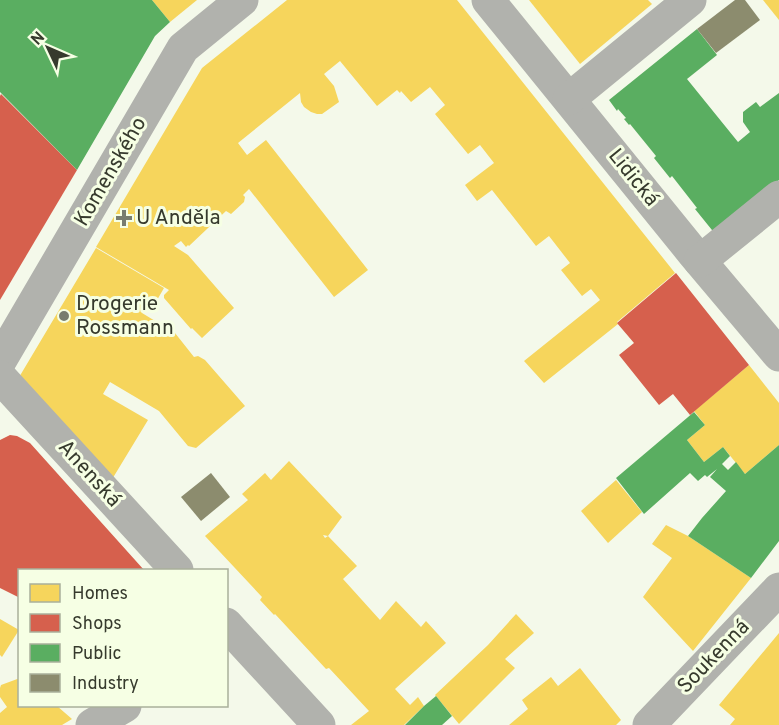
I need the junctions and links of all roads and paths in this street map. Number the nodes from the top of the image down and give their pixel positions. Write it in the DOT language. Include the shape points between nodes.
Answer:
graph roads {
  1 [pos="242,0"];
  2 [pos="488,0"];
  3 [pos="690,0"];
  4 [pos="569,99"];
  5 [pos="779,197"];
  6 [pos="700,261"];
  7 [pos="779,355"];
  8 [pos="0,361"];
  9 [pos="0,377"];
  10 [pos="176,569"];
  11 [pos="779,589"];
  12 [pos="230,635"];
  13 [pos="122,707"];
  14 [pos="92,725"];
  15 [pos="319,725"];
  16 [pos="648,725"];
  1 -- 8 [label="street, Komenského" via="183,48"];
  2 -- 4 [label="street, Lidická"];
  3 -- 4 [label="street"];
  4 -- 6 [label="street, Lidická"];
  5 -- 6 [label="street"];
  6 -- 7 [label="street, Lidická"];
  9 -- 10 [label="street, Anenská"];
  11 -- 16 [label="street, Soukenná"];
  12 -- 15 [label="street"];
  13 -- 14 [label="street"];
}
